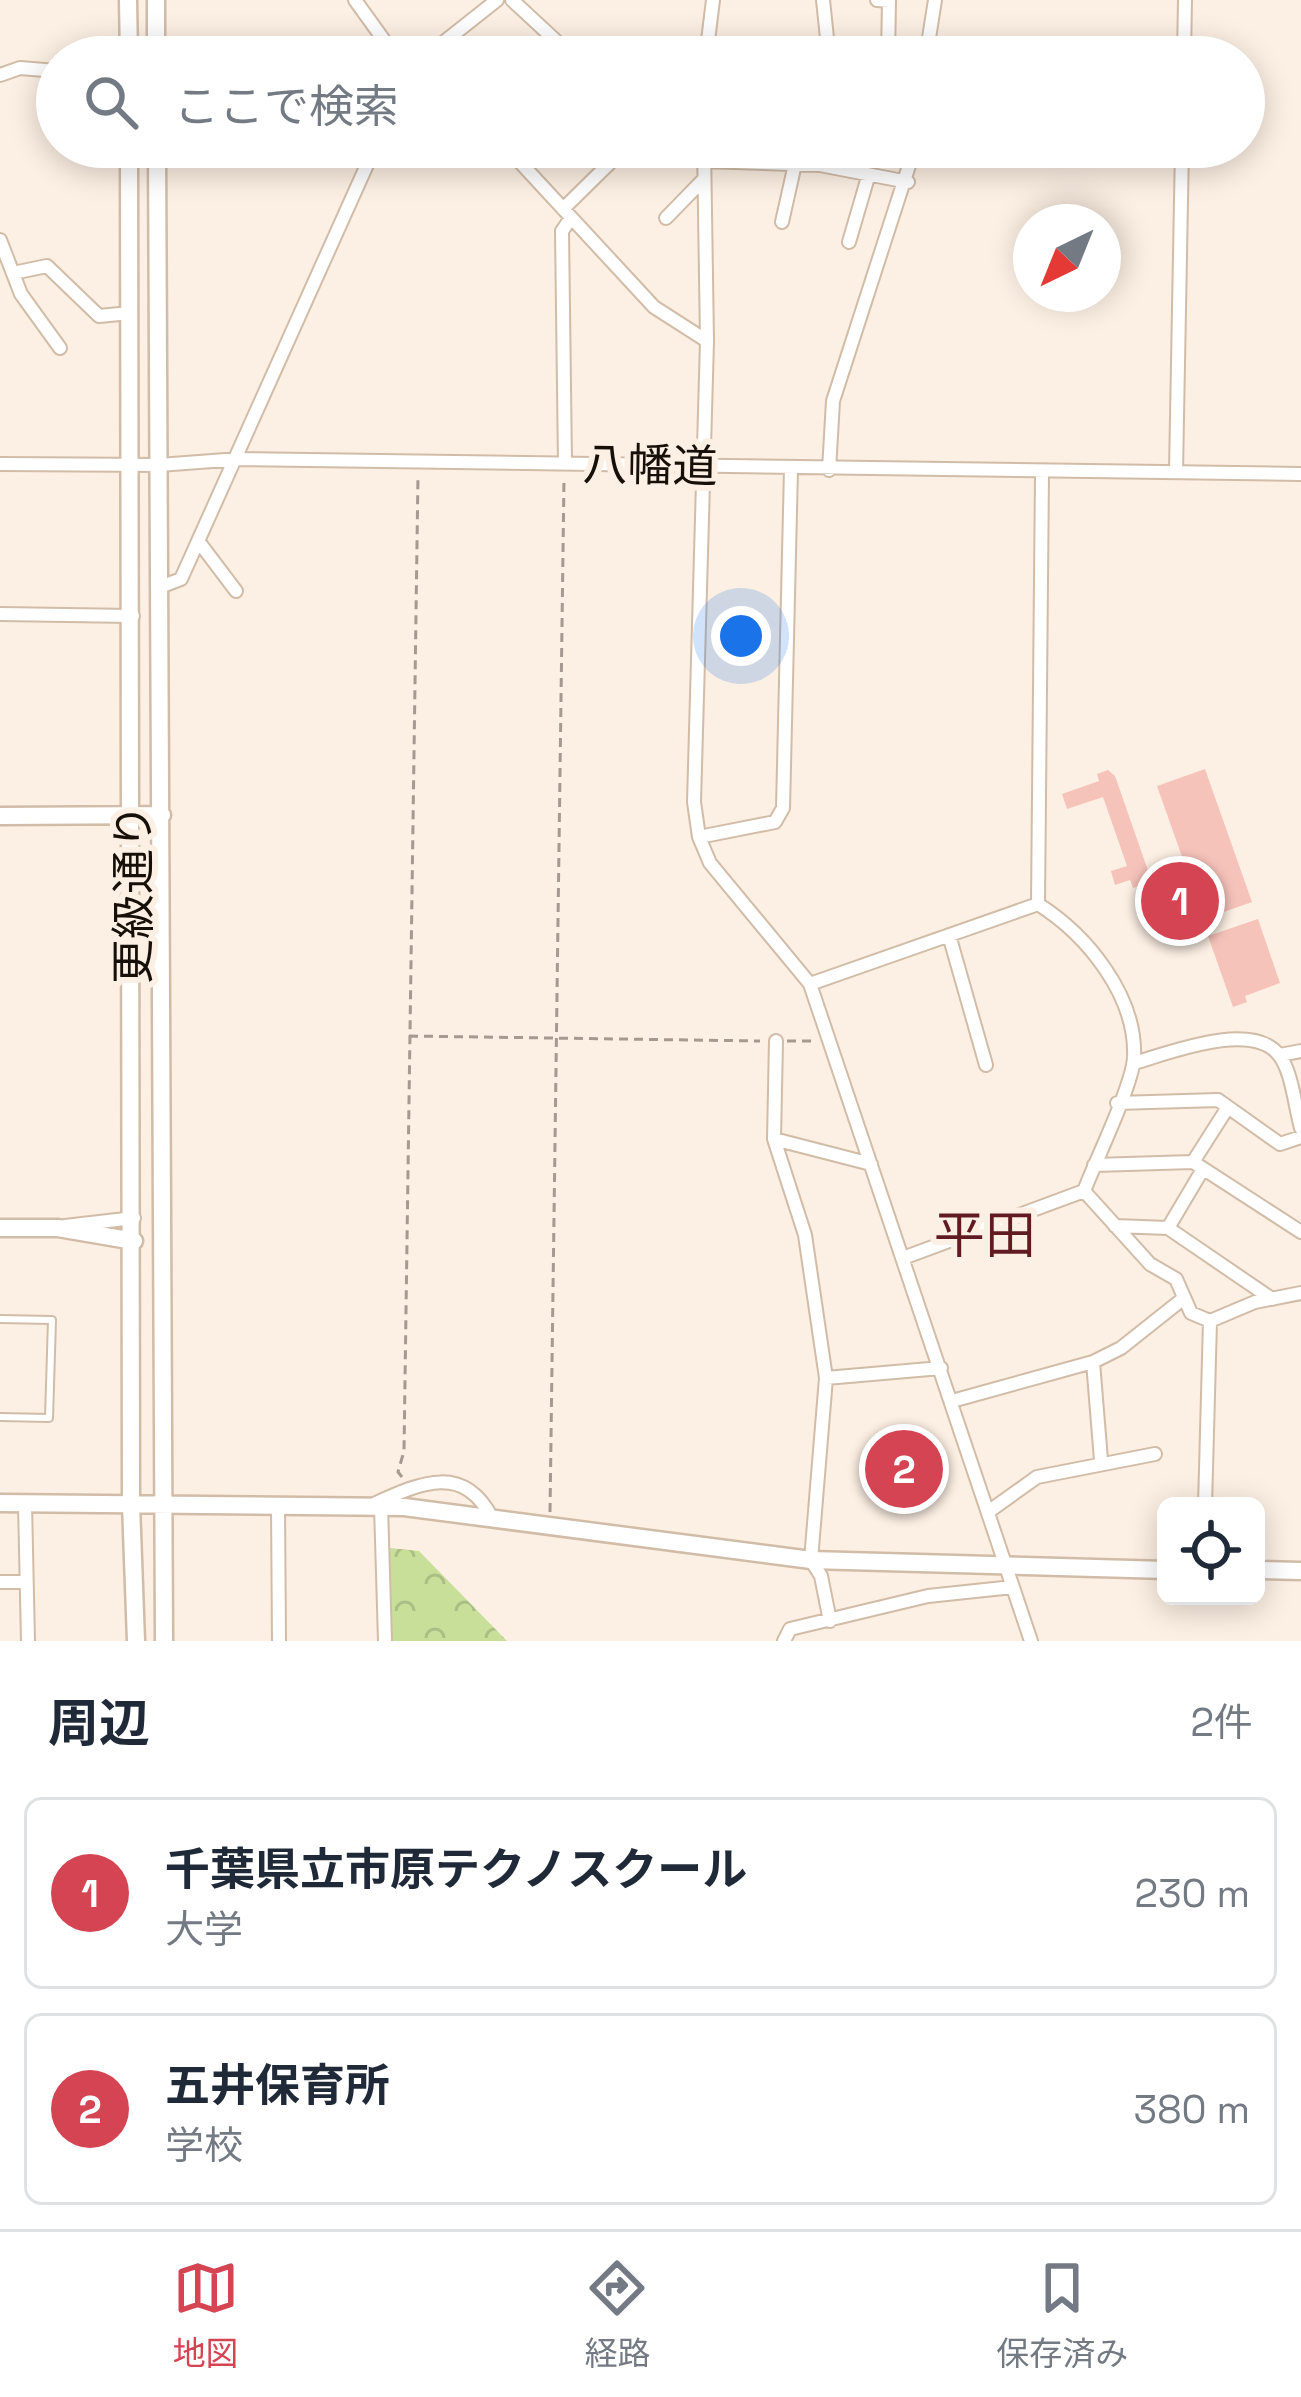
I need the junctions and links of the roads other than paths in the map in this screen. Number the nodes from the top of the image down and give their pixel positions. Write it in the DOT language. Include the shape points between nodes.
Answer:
graph roads {
  1 [pos="128,0"];
  2 [pos="156,0"];
  3 [pos="355,0"];
  4 [pos="496,0"];
  5 [pos="512,0"];
  6 [pos="727,0"];
  7 [pos="824,0"];
  8 [pos="878,0"];
  9 [pos="935,0"];
  10 [pos="1185,0"];
  11 [pos="712,3"];
  12 [pos="129,36"];
  13 [pos="156,36"];
  14 [pos="381,36"];
  15 [pos="451,36"];
  16 [pos="551,36"];
  17 [pos="708,36"];
  18 [pos="827,36"];
  19 [pos="888,36"];
  20 [pos="929,36"];
  21 [pos="1184,36"];
  22 [pos="36,69"];
  23 [pos="0,75"];
  24 [pos="129,168"];
  25 [pos="157,168"];
  26 [pos="366,168"];
  27 [pos="525,168"];
  28 [pos="607,168"];
  29 [pos="704,168"];
  30 [pos="794,168"];
  31 [pos="817,168"];
  32 [pos="911,168"];
  33 [pos="1182,168"];
  34 [pos="868,177"];
  35 [pos="704,179"];
  36 [pos="908,182"];
  37 [pos="567,213"];
  38 [pos="666,218"];
  39 [pos="782,222"];
  40 [pos="0,240"];
  41 [pos="849,242"];
  42 [pos="13,273"];
  43 [pos="130,313"];
  44 [pos="707,341"];
  45 [pos="60,348"];
  46 [pos="239,459"];
  47 [pos="0,464"];
  48 [pos="565,464"];
  49 [pos="700,464"];
  50 [pos="131,465"];
  51 [pos="159,465"];
  52 [pos="790,469"];
  53 [pos="829,470"];
  54 [pos="1176,472"];
  55 [pos="1042,473"];
  56 [pos="1301,473"];
  57 [pos="199,542"];
  58 [pos="160,587"];
  59 [pos="236,591"];
  60 [pos="0,614"];
  61 [pos="133,616"];
  62 [pos="0,815"];
  63 [pos="133,815"];
  64 [pos="161,815"];
  65 [pos="699,837"];
  66 [pos="1038,904"];
  67 [pos="949,935"];
  68 [pos="810,984"];
  69 [pos="776,1041"];
  70 [pos="1301,1051"];
  71 [pos="1280,1055"];
  72 [pos="1134,1063"];
  73 [pos="986,1065"];
  74 [pos="1117,1103"];
  75 [pos="1228,1107"];
  76 [pos="1301,1128"];
  77 [pos="1301,1137"];
  78 [pos="774,1139"];
  79 [pos="871,1164"];
  80 [pos="1094,1166"];
  81 [pos="1198,1166"];
  82 [pos="1084,1191"];
  83 [pos="134,1218"];
  84 [pos="1115,1226"];
  85 [pos="0,1228"];
  86 [pos="58,1228"];
  87 [pos="1168,1228"];
  88 [pos="1301,1232"];
  89 [pos="134,1240"];
  90 [pos="903,1258"];
  91 [pos="1301,1293"];
  92 [pos="1184,1298"];
  93 [pos="1272,1299"];
  94 [pos="0,1319"];
  95 [pos="1210,1321"];
  96 [pos="1093,1362"];
  97 [pos="941,1368"];
  98 [pos="826,1378"];
  99 [pos="952,1401"];
  100 [pos="0,1417"];
  101 [pos="1155,1454"];
  102 [pos="1101,1460"];
  103 [pos="428,1482"];
  104 [pos="410,1487"];
  105 [pos="1205,1497"];
  106 [pos="0,1503"];
  107 [pos="26,1504"];
  108 [pos="131,1504"];
  109 [pos="164,1505"];
  110 [pos="278,1506"];
  111 [pos="376,1506"];
  112 [pos="426,1509"];
  113 [pos="988,1512"];
  114 [pos="491,1518"];
  115 [pos="811,1560"];
  116 [pos="1157,1570"];
  117 [pos="1265,1570"];
  118 [pos="1301,1571"];
  119 [pos="1010,1578"];
  120 [pos="0,1582"];
  121 [pos="26,1582"];
  122 [pos="830,1622"];
  123 [pos="28,1641"];
  124 [pos="136,1641"];
  125 [pos="164,1641"];
  126 [pos="279,1641"];
  127 [pos="385,1641"];
  128 [pos="784,1641"];
  129 [pos="1031,1641"];
  1 -- 12 [label="street"];
  2 -- 13 [label="street"];
  3 -- 14 [label="street"];
  4 -- 15 [label="street"];
  5 -- 16 [label="street"];
  6 -- 11 [label="street"];
  7 -- 18 [label="street"];
  8 -- 19 [label="street" via="889,2"];
  9 -- 20 [label="street"];
  10 -- 21 [label="street"];
  11 -- 17 [label="street"];
  22 -- 23 [label="street"];
  24 -- 43 [label="street, 更級通り"];
  25 -- 51 [label="street, 更級通り"];
  26 -- 46 [label="street"];
  27 -- 37 [label="street"];
  28 -- 37 [label="street"];
  29 -- 35 [label="street"];
  30 -- 39 [label="street"];
  31 -- 34 [label="street"];
  32 -- 36 [label="street"];
  33 -- 54 [label="street"];
  34 -- 36 [label="street"];
  34 -- 41 [label="street"];
  35 -- 38 [label="street"];
  35 -- 44 [label="street"];
  36 -- 53 [label="street" via="833,401"];
  37 -- 44 [label="street" via="655,308"];
  37 -- 48 [label="street"];
  40 -- 42 [label="street"];
  42 -- 43 [label="street" via="47,266 99,316"];
  42 -- 45 [label="street"];
  43 -- 50 [label="street, 更級通り"];
  44 -- 49 [label="street"];
  46 -- 48 [label="street, 八幡道"];
  46 -- 51 [label="street, 八幡道"];
  46 -- 57 [label="street"];
  47 -- 50 [label="street, 八幡道"];
  48 -- 49 [label="street, 八幡道"];
  49 -- 52 [label="street, 八幡道"];
  49 -- 65 [label="street"];
  50 -- 51 [label="street, 八幡道"];
  50 -- 61 [label="street, 更級通り"];
  51 -- 58 [label="street, 更級通り"];
  52 -- 53 [label="street, 八幡道"];
  52 -- 65 [label="street" via="783,808 775,822"];
  53 -- 55 [label="street, 八幡道"];
  54 -- 55 [label="street, 八幡道"];
  54 -- 56 [label="street, 八幡道"];
  55 -- 66 [label="street"];
  57 -- 58 [label="street" via="181,579"];
  57 -- 59 [label="street"];
  58 -- 64 [label="street, 更級通り"];
  60 -- 61 [label="street"];
  61 -- 63 [label="street, 更級通り"];
  62 -- 63 [label="street"];
  63 -- 64 [label="street"];
  63 -- 83 [label="street, 更級通り"];
  64 -- 109 [label="street, 更級通り"];
  65 -- 68 [label="street" via="710,863"];
  66 -- 67 [label="street"];
  66 -- 72 [label="street" via="1073,926 1110,978 1132,1027"];
  67 -- 68 [label="street"];
  67 -- 73 [label="street"];
  68 -- 79 [label="street"];
  69 -- 78 [label="street"];
  70 -- 71 [label="street"];
  71 -- 72 [label="street" via="1258,1040 1219,1040"];
  71 -- 76 [label="street"];
  72 -- 74 [label="street"];
  74 -- 75 [label="street" via="1218,1100"];
  74 -- 80 [label="street"];
  75 -- 77 [label="street" via="1280,1144"];
  75 -- 81 [label="street"];
  78 -- 79 [label="street"];
  78 -- 98 [label="street" via="805,1235"];
  79 -- 90 [label="street"];
  80 -- 81 [label="street"];
  80 -- 82 [label="street"];
  81 -- 87 [label="street"];
  81 -- 88 [label="street"];
  82 -- 84 [label="street"];
  82 -- 90 [label="street"];
  83 -- 86 [label="street"];
  83 -- 89 [label="street, 更級通り"];
  84 -- 87 [label="street"];
  84 -- 92 [label="street" via="1176,1280"];
  85 -- 86 [label="street"];
  86 -- 89 [label="street"];
  87 -- 93 [label="street"];
  89 -- 108 [label="street, 更級通り"];
  90 -- 97 [label="street"];
  91 -- 93 [label="street"];
  92 -- 95 [label="street" via="1191,1313"];
  92 -- 96 [label="street"];
  93 -- 95 [label="street"];
  94 -- 100 [label="lane" via="52,1320 50,1418"];
  95 -- 105 [label="street"];
  96 -- 99 [label="street"];
  96 -- 102 [label="street"];
  97 -- 98 [label="street"];
  97 -- 99 [label="street"];
  98 -- 115 [label="street"];
  99 -- 113 [label="street"];
  101 -- 102 [label="street"];
  102 -- 113 [label="street" via="1036,1477"];
  103 -- 104 [label="street"];
  103 -- 112 [label="street"];
  103 -- 114 [label="street" via="479,1495"];
  104 -- 111 [label="street"];
  104 -- 112 [label="street"];
  106 -- 107 [label="street"];
  107 -- 108 [label="street"];
  107 -- 121 [label="street"];
  108 -- 109 [label="street"];
  108 -- 124 [label="street, 更級通り"];
  109 -- 110 [label="street"];
  109 -- 125 [label="street, 更級通り"];
  110 -- 111 [label="street"];
  110 -- 126 [label="street"];
  111 -- 112 [label="street"];
  111 -- 127 [label="street"];
  112 -- 114 [label="street"];
  113 -- 119 [label="street"];
  114 -- 115 [label="street"];
  115 -- 119 [label="street"];
  115 -- 122 [label="street"];
  116 -- 119 [label="street"];
  117 -- 118 [label="street"];
  119 -- 122 [label="street"];
  119 -- 129 [label="street"];
  120 -- 121 [label="street"];
  121 -- 123 [label="street"];
  122 -- 128 [label="street" via="790,1629"];
}
